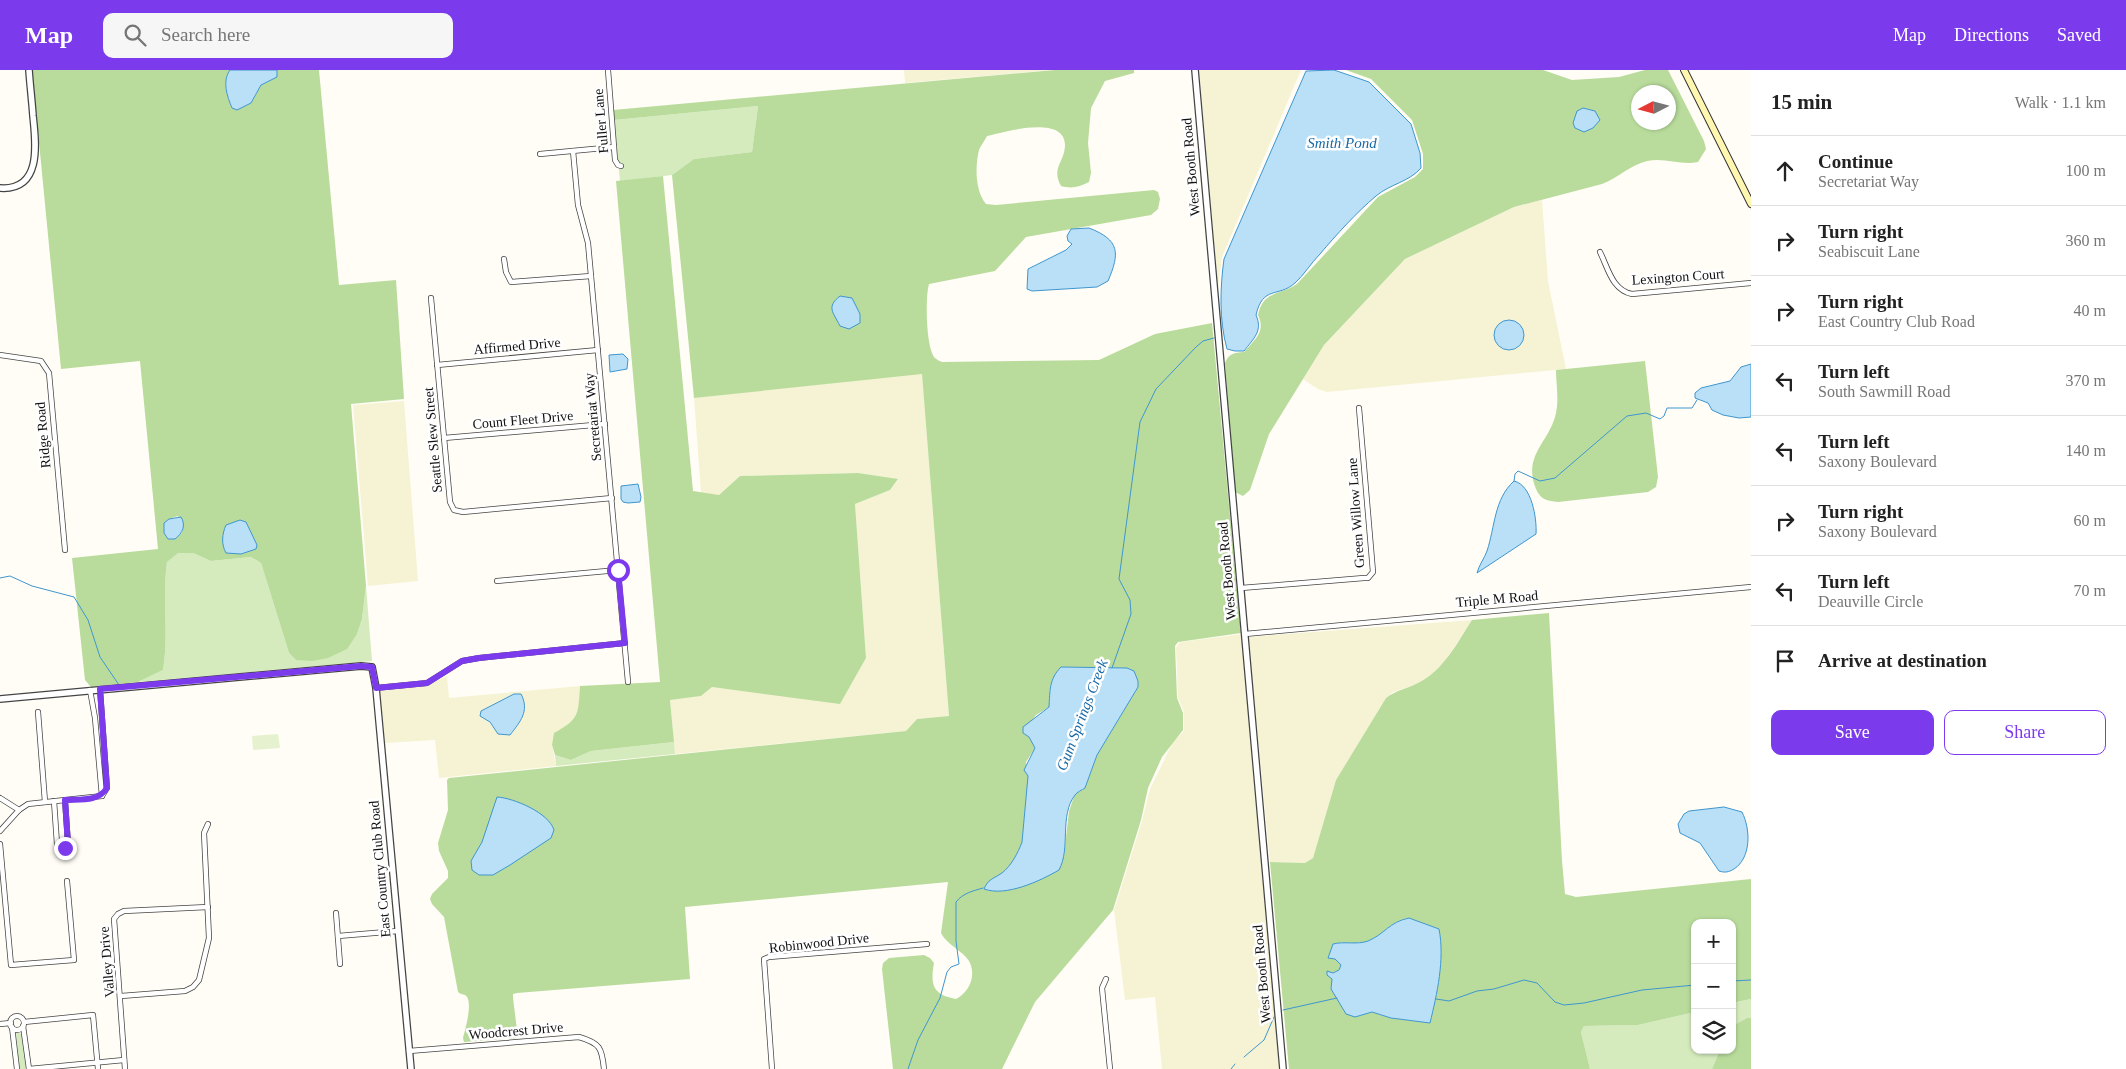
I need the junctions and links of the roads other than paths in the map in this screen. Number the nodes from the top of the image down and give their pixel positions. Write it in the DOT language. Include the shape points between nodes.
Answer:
graph roads {
  1 [pos="29,70"];
  2 [pos="608,70"];
  3 [pos="1195,70"];
  4 [pos="1684,70"];
  5 [pos="614,147"];
  6 [pos="573,150"];
  7 [pos="540,154"];
  8 [pos="621,166"];
  9 [pos="0,188"];
  10 [pos="1751,204"];
  11 [pos="1600,252"];
  12 [pos="504,259"];
  13 [pos="591,276"];
  14 [pos="1751,283"];
  15 [pos="431,298"];
  16 [pos="598,350"];
  17 [pos="0,355"];
  18 [pos="437,365"];
  19 [pos="1359,408"];
  20 [pos="605,424"];
  21 [pos="444,438"];
  22 [pos="612,498"];
  23 [pos="65,550"];
  24 [pos="618,570"];
  25 [pos="497,581"];
  26 [pos="1751,587"];
  27 [pos="1241,588"];
  28 [pos="1245,634"];
  29 [pos="625,643"];
  30 [pos="628,682"];
  31 [pos="376,688"];
  32 [pos="100,689"];
  33 [pos="90,690"];
  34 [pos="0,699"];
  35 [pos="38,712"];
  36 [pos="102,796"];
  37 [pos="0,798"];
  38 [pos="65,800"];
  39 [pos="54,801"];
  40 [pos="45,802"];
  41 [pos="19,810"];
  42 [pos="208,824"];
  43 [pos="0,830"];
  44 [pos="0,844"];
  45 [pos="67,881"];
  46 [pos="208,907"];
  47 [pos="336,913"];
  48 [pos="398,931"];
  49 [pos="338,936"];
  50 [pos="927,944"];
  51 [pos="340,964"];
  52 [pos="1106,979"];
  53 [pos="121,996"];
  54 [pos="0,1024"];
  55 [pos="23,1024"];
  56 [pos="11,1025"];
  57 [pos="409,1051"];
  58 [pos="124,1060"];
  59 [pos="98,1062"];
  60 [pos="17,1069"];
  61 [pos="29,1069"];
  62 [pos="98,1069"];
  63 [pos="125,1069"];
  64 [pos="411,1069"];
  65 [pos="604,1069"];
  66 [pos="772,1069"];
  67 [pos="1110,1069"];
  68 [pos="1283,1069"];
  1 -- 9 [label="street" via="36,145 34,166 20,183"];
  2 -- 5 [label="street, Fuller Lane"];
  3 -- 27 [label="street, West Booth Road"];
  4 -- 10 [label="main road"];
  5 -- 6 [label="street"];
  5 -- 8 [label="street, Fuller Lane" via="615,160"];
  6 -- 7 [label="street"];
  6 -- 13 [label="street, Secretariat Way" via="578,205 588,244"];
  11 -- 14 [label="street, Lexington Court" via="1614,282 1624,292"];
  12 -- 13 [label="street" via="511,282"];
  13 -- 16 [label="street, Secretariat Way"];
  15 -- 18 [label="street, Seattle Slew Street"];
  16 -- 18 [label="street, Affirmed Drive"];
  16 -- 20 [label="street, Secretariat Way"];
  17 -- 23 [label="street, Ridge Road" via="42,361 49,373"];
  18 -- 21 [label="street, Seattle Slew Street"];
  19 -- 27 [label="street, Green Willow Lane" via="1373,572 1368,578"];
  20 -- 21 [label="street, Count Fleet Drive"];
  20 -- 22 [label="street, Secretariat Way"];
  21 -- 22 [label="street, Seattle Slew Street" via="450,502 454,510 462,512"];
  22 -- 24 [label="street, Secretariat Way"];
  24 -- 25 [label="street"];
  24 -- 29 [label="street, Secretariat Way"];
  26 -- 28 [label="street, Triple M Road"];
  27 -- 28 [label="street, West Booth Road"];
  28 -- 68 [label="street, West Booth Road"];
  29 -- 30 [label="street, Secretariat Way"];
  29 -- 31 [label="street" via="462,661 427,683"];
  31 -- 32 [label="street, East Country Club Road" via="372,667 361,666"];
  31 -- 48 [label="street, East Country Club Road"];
  32 -- 33 [label="street"];
  32 -- 36 [label="street" via="107,788"];
  33 -- 34 [label="street"];
  33 -- 36 [label="street"];
  35 -- 40 [label="street"];
  36 -- 38 [label="street"];
  37 -- 41 [label="street"];
  38 -- 39 [label="street"];
  38 -- 39 [label="street" via="68,844 65,848 56,844"];
  39 -- 40 [label="street"];
  40 -- 41 [label="street" via="28,804"];
  41 -- 43 [label="street"];
  42 -- 46 [label="street" via="204,833"];
  44 -- 45 [label="street" via="11,965 74,960"];
  46 -- 53 [label="street" via="209,938 199,980 193,987 185,991"];
  46 -- 53 [label="street, Valley Drive" via="118,914 114,922"];
  47 -- 49 [label="street"];
  48 -- 49 [label="street"];
  48 -- 57 [label="street, East Country Club Road"];
  49 -- 51 [label="street"];
  50 -- 66 [label="street, Robinwood Drive" via="764,959"];
  52 -- 67 [label="street" via="1102,988"];
  53 -- 58 [label="street, Valley Drive"];
  54 -- 56 [label="street"];
  55 -- 56 [label="street" via="18,1030"];
  55 -- 56 [label="street" via="22,1018 15,1016"];
  55 -- 59 [label="street" via="93,1015"];
  55 -- 61 [label="street"];
  56 -- 60 [label="street"];
  57 -- 64 [label="street, East Country Club Road"];
  57 -- 65 [label="street, Woodcrest Drive" via="579,1037 592,1041 602,1050"];
  58 -- 59 [label="street"];
  58 -- 63 [label="street, Valley Drive"];
  59 -- 61 [label="street"];
  59 -- 62 [label="street"];
}
